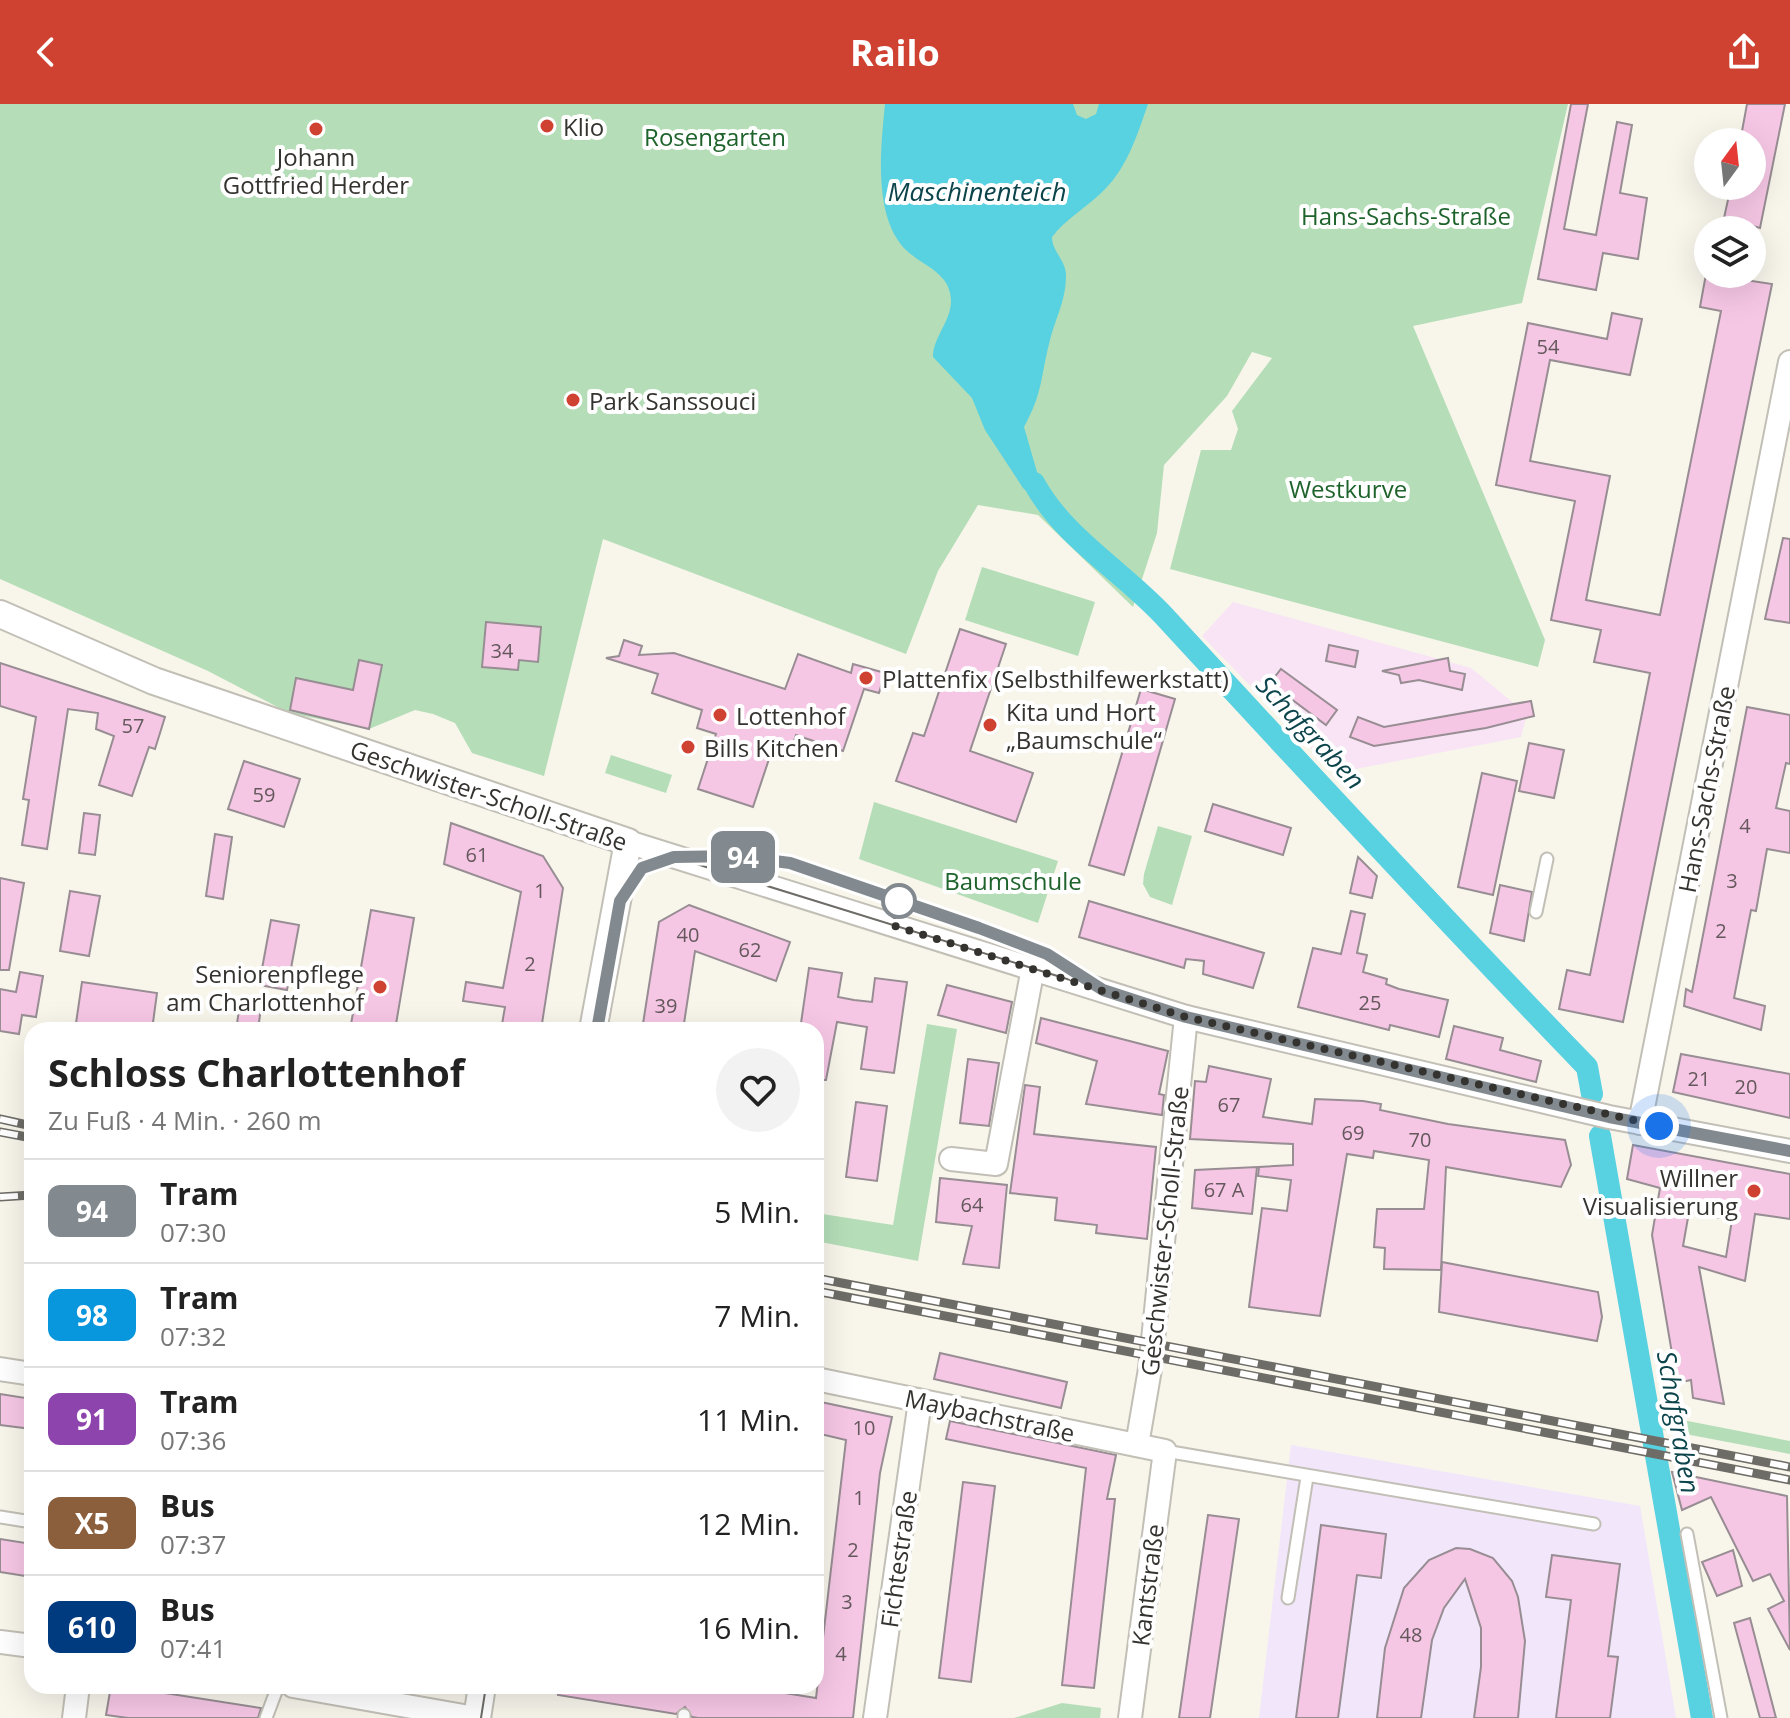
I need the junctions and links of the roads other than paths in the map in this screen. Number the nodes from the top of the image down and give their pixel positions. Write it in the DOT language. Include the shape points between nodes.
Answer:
graph roads {
  1 [pos="1790,362"];
  2 [pos="0,614"];
  3 [pos="628,842"];
  4 [pos="1547,859"];
  5 [pos="1536,912"];
  6 [pos="1033,968"];
  7 [pos="1186,1017"];
  8 [pos="594,1022"];
  9 [pos="1640,1123"];
  10 [pos="1790,1151"];
  11 [pos="951,1159"];
  12 [pos="0,1369"];
  13 [pos="24,1373"];
  14 [pos="824,1381"];
  15 [pos="920,1401"];
  16 [pos="1137,1445"];
  17 [pos="1165,1451"];
  18 [pos="1307,1477"];
  19 [pos="0,1517"];
  20 [pos="24,1521"];
  21 [pos="1594,1524"];
  22 [pos="1687,1534"];
  23 [pos="1288,1598"];
  24 [pos="0,1642"];
  25 [pos="24,1645"];
  26 [pos="77,1694"];
  27 [pos="275,1694"];
  28 [pos="339,1694"];
  29 [pos="480,1694"];
  30 [pos="74,1718"];
  31 [pos="266,1718"];
  32 [pos="476,1718"];
  33 [pos="875,1718"];
  34 [pos="1130,1718"];
  35 [pos="1721,1718"];
  1 -- 9 [label="street, Hans-Sachs-Straße"];
  2 -- 3 [label="street, Geschwister-Scholl-Straße" via="154,681"];
  3 -- 6 [label="street, Geschwister-Scholl-Straße"];
  3 -- 8 [label="street"];
  4 -- 5 [label="lane"];
  6 -- 7 [label="street, Geschwister-Scholl-Straße"];
  6 -- 11 [label="street" via="996,1164"];
  7 -- 9 [label="street, Geschwister-Scholl-Straße"];
  7 -- 16 [label="street, Geschwister-Scholl-Straße" via="1150,1369"];
  9 -- 10 [label="street, Geschwister-Scholl-Straße"];
  12 -- 13 [label="street"];
  14 -- 15 [label="street, Maybachstraße"];
  15 -- 16 [label="street, Maybachstraße"];
  15 -- 33 [label="street, Fichtestraße"];
  16 -- 17 [label="street, Maybachstraße"];
  17 -- 18 [label="lane"];
  17 -- 34 [label="street, Kantstraße"];
  18 -- 21 [label="lane"];
  18 -- 23 [label="lane"];
  19 -- 20 [label="lane"];
  22 -- 35 [label="lane"];
  24 -- 25 [label="street"];
  26 -- 30 [label="street"];
  27 -- 31 [label="lane"];
  28 -- 32 [label="street"];
  29 -- 32 [label="street"];
}
